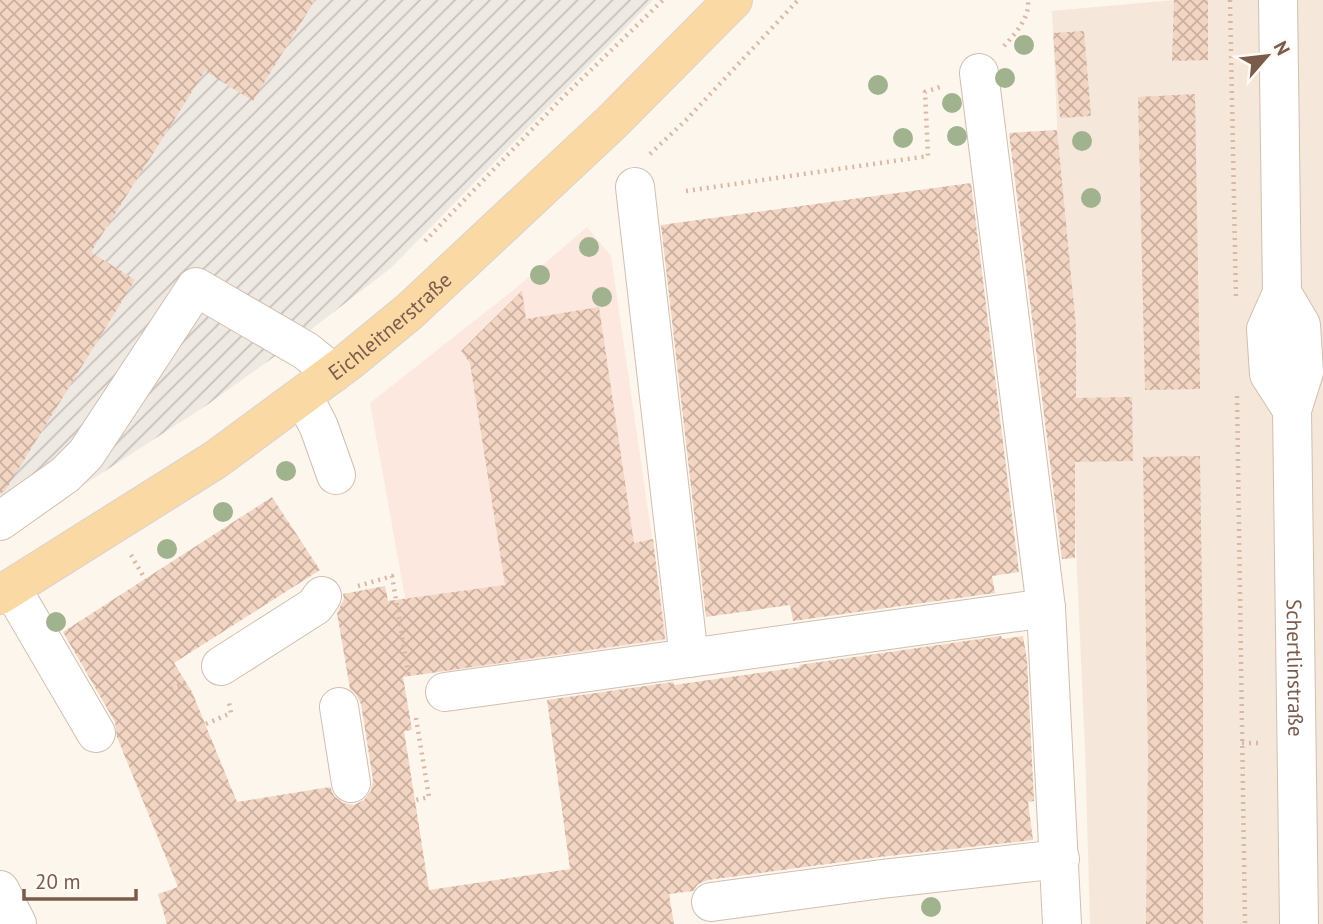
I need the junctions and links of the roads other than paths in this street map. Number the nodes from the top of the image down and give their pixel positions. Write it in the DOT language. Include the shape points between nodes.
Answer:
graph roads {
  1 [pos="733,0"];
  2 [pos="1278,0"];
  3 [pos="979,73"];
  4 [pos="635,187"];
  5 [pos="333,373"];
  6 [pos="303,396"];
  7 [pos="335,475"];
  8 [pos="0,521"];
  9 [pos="6,592"];
  10 [pos="322,596"];
  11 [pos="1046,608"];
  12 [pos="689,658"];
  13 [pos="221,666"];
  14 [pos="428,689"];
  15 [pos="339,707"];
  16 [pos="96,733"];
  17 [pos="351,783"];
  18 [pos="1060,859"];
  19 [pos="0,890"];
  20 [pos="711,902"];
  21 [pos="17,924"];
  22 [pos="1062,924"];
  23 [pos="1299,924"];
  1 -- 5 [label="main road, Eichleitnerstraße" via="410,311"];
  2 -- 23 [label="street, Schertlinstraße" via="1282,293 1266,329 1269,374 1292,410"];
  3 -- 11 [label="street"];
  4 -- 12 [label="street"];
  5 -- 6 [label="main road, Eichleitnerstraße"];
  5 -- 8 [label="street" via="197,287 86,454 65,475"];
  6 -- 7 [label="street"];
  6 -- 9 [label="main road, Eichleitnerstraße" via="215,460"];
  9 -- 16 [label="street"];
  10 -- 13 [label="street" via="315,606"];
  11 -- 12 [label="street"];
  11 -- 18 [label="street"];
  12 -- 14 [label="street"];
  15 -- 17 [label="street"];
  18 -- 20 [label="street"];
  18 -- 22 [label="street"];
  19 -- 21 [label="street"];
}
